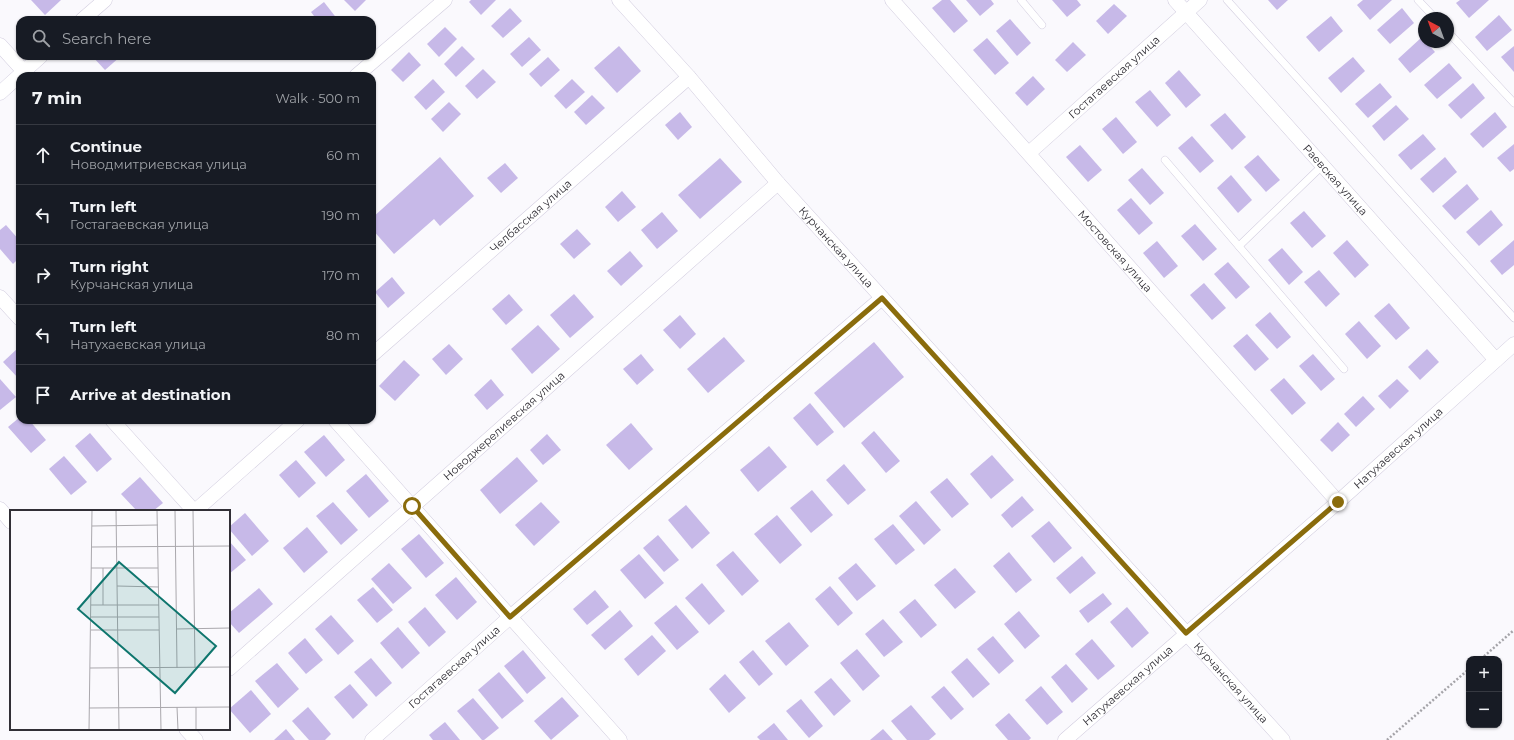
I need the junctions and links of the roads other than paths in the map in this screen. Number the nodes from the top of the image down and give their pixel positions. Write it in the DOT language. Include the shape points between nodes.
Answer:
graph roads {
  1 [pos="105,0"];
  2 [pos="445,0"];
  3 [pos="619,0"];
  4 [pos="892,0"];
  5 [pos="1021,0"];
  6 [pos="1175,0"];
  7 [pos="1200,0"];
  8 [pos="1227,0"];
  9 [pos="1418,0"];
  10 [pos="1186,12"];
  11 [pos="1429,12"];
  12 [pos="87,16"];
  13 [pos="1042,25"];
  14 [pos="1454,38"];
  15 [pos="0,45"];
  16 [pos="376,59"];
  17 [pos="38,60"];
  18 [pos="375,60"];
  19 [pos="24,72"];
  20 [pos="28,72"];
  21 [pos="361,72"];
  22 [pos="689,77"];
  23 [pos="16,81"];
  24 [pos="0,92"];
  25 [pos="1514,103"];
  26 [pos="1029,153"];
  27 [pos="1165,160"];
  28 [pos="1323,165"];
  29 [pos="778,183"];
  30 [pos="1239,246"];
  31 [pos="0,297"];
  32 [pos="882,298"];
  33 [pos="16,315"];
  34 [pos="1514,318"];
  35 [pos="1514,344"];
  36 [pos="376,351"];
  37 [pos="1496,360"];
  38 [pos="1344,369"];
  39 [pos="116,424"];
  40 [pos="293,424"];
  41 [pos="338,424"];
  42 [pos="1338,502"];
  43 [pos="412,506"];
  44 [pos="0,509"];
  45 [pos="193,510"];
  46 [pos="195,510"];
  47 [pos="10,521"];
  48 [pos="510,617"];
  49 [pos="1186,633"];
  50 [pos="230,668"];
  51 [pos="187,730"];
  52 [pos="196,740"];
  53 [pos="372,740"];
  54 [pos="620,740"];
  55 [pos="1065,740"];
  56 [pos="1283,740"];
  1 -- 12 [label="street"];
  2 -- 16 [label="street"];
  3 -- 22 [label="street, Курчанская улица"];
  4 -- 26 [label="street, Мостовская улица"];
  5 -- 13 [label="lane"];
  6 -- 10 [label="street, Раевская улица"];
  7 -- 10 [label="street, Гостагаевская улица"];
  8 -- 34 [label="lane"];
  9 -- 11 [label="lane"];
  10 -- 26 [label="street, Гостагаевская улица"];
  10 -- 28 [label="street, Раевская улица"];
  14 -- 25 [label="lane"];
  15 -- 19 [label="street"];
  17 -- 20 [label="street"];
  18 -- 21 [label="street"];
  22 -- 29 [label="street, Курчанская улица"];
  22 -- 36 [label="street, Челбасская улица"];
  23 -- 24 [label="street"];
  26 -- 42 [label="street, Мостовская улица"];
  27 -- 30 [label="lane"];
  28 -- 30 [label="lane"];
  28 -- 37 [label="street, Раевская улица"];
  29 -- 32 [label="street, Курчанская улица"];
  29 -- 43 [label="street, Новоджерелиевская улица"];
  30 -- 38 [label="lane"];
  31 -- 33 [label="street"];
  32 -- 48 [label="street, Гостагаевская улица"];
  32 -- 49 [label="street, Курчанская улица"];
  35 -- 37 [label="street, Натухаевская улица"];
  37 -- 42 [label="street, Натухаевская улица"];
  39 -- 45 [label="street"];
  40 -- 46 [label="street"];
  41 -- 43 [label="street"];
  42 -- 49 [label="street, Натухаевская улица"];
  43 -- 48 [label="street"];
  43 -- 50 [label="street, Новоджерелиевская улица"];
  44 -- 47 [label="street"];
  48 -- 53 [label="street, Гостагаевская улица"];
  48 -- 54 [label="street"];
  49 -- 55 [label="street, Натухаевская улица"];
  49 -- 56 [label="street, Курчанская улица"];
  51 -- 52 [label="street"];
}
